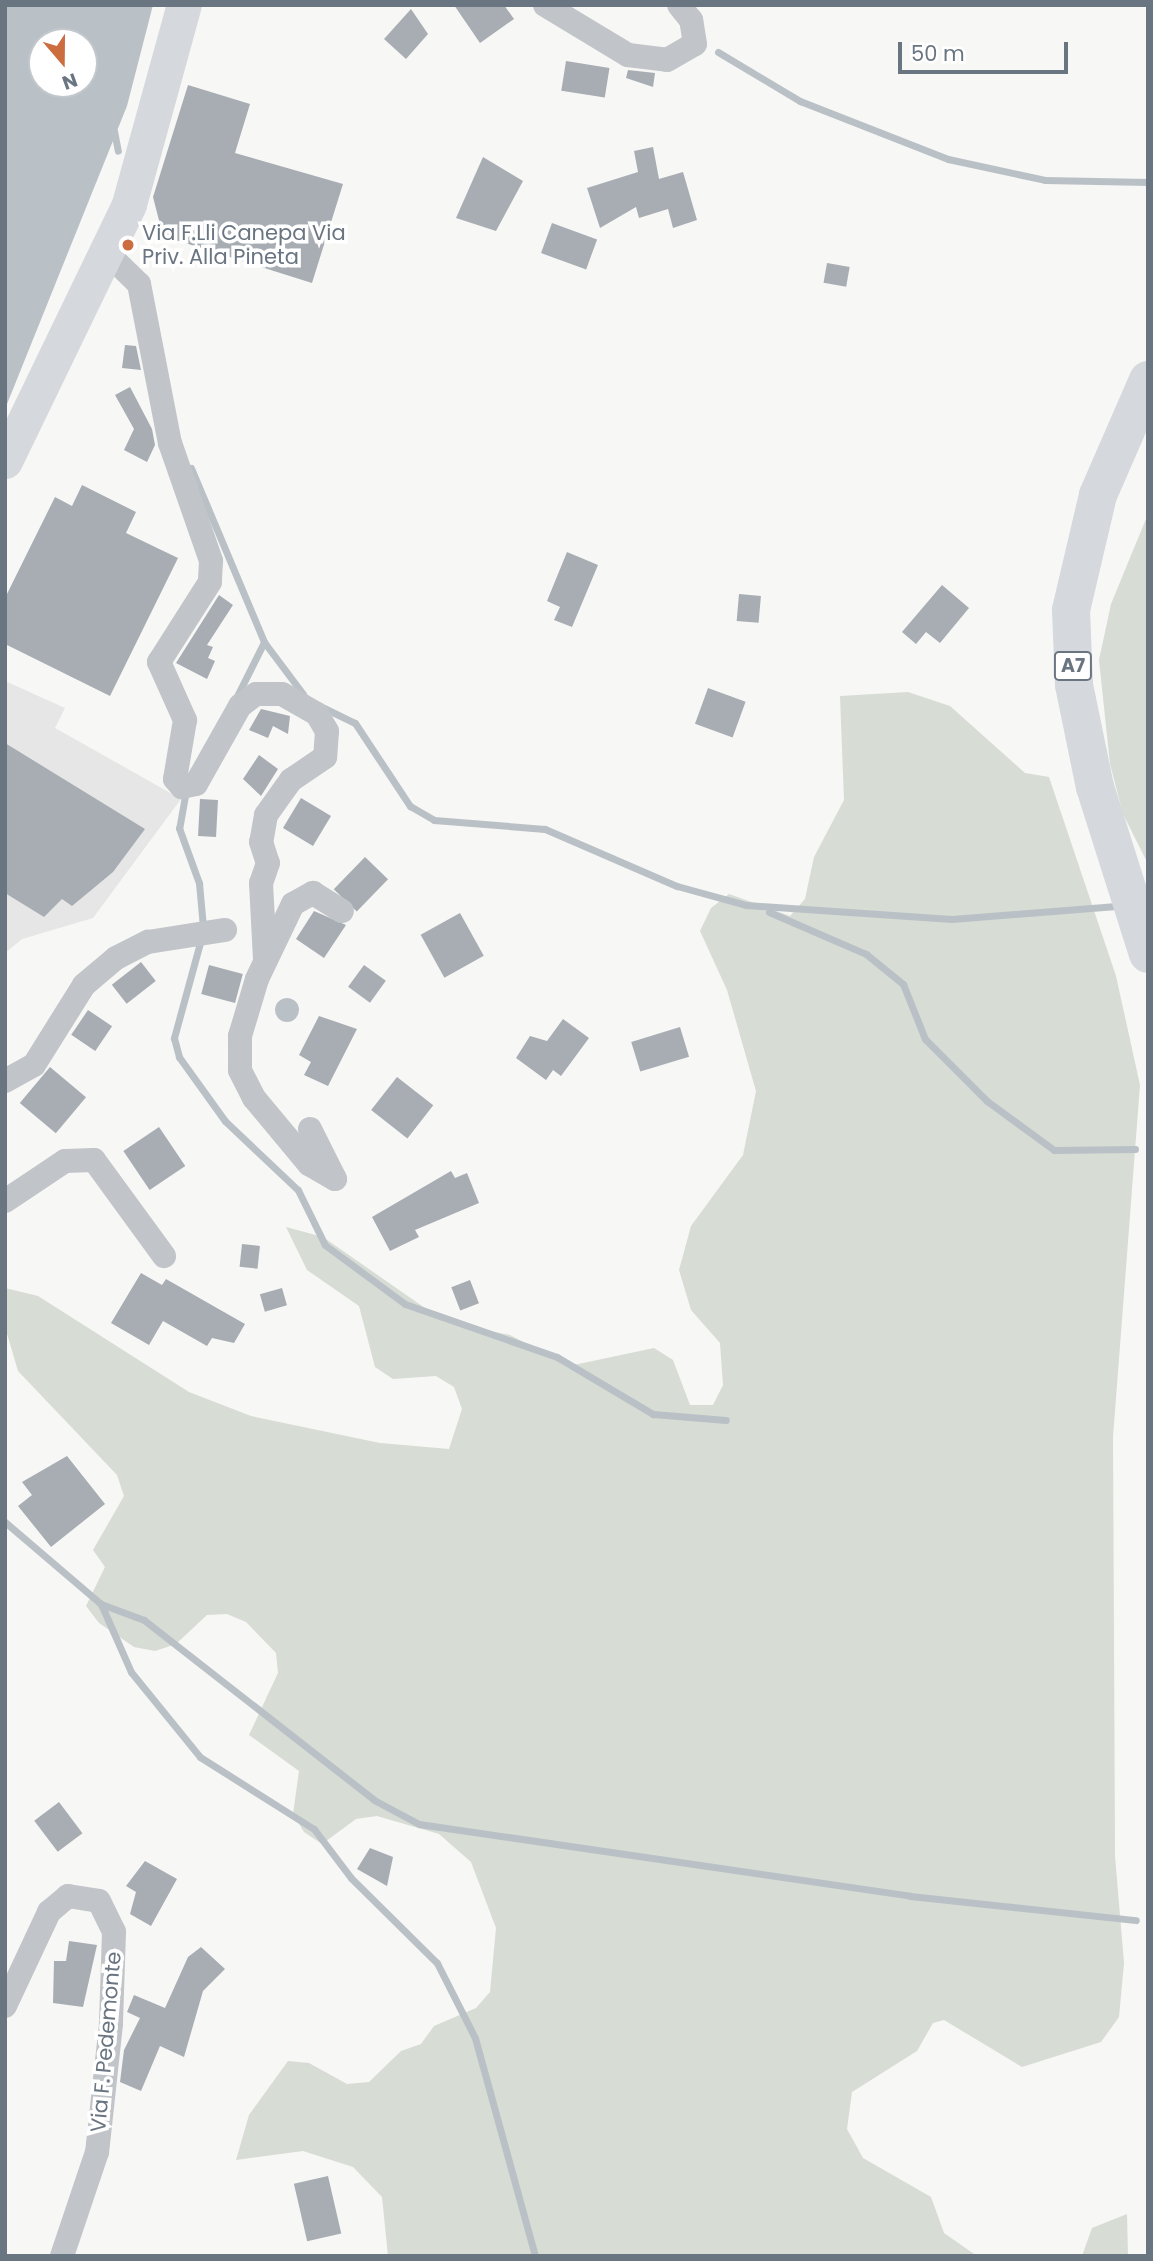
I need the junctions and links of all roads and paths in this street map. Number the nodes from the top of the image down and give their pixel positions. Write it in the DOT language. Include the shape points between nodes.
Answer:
graph roads {
  1 [pos="184,5"];
  2 [pos="545,5"];
  3 [pos="679,5"];
  4 [pos="106,252"];
  5 [pos="1148,380"];
  6 [pos="5,461"];
  7 [pos="342,911"];
  8 [pos="225,930"];
  9 [pos="1148,954"];
  10 [pos="265,960"];
  11 [pos="5,1081"];
  12 [pos="310,1129"];
  13 [pos="5,1200"];
  14 [pos="164,1256"];
  15 [pos="5,2006"];
  16 [pos="62,2256"];
  1 -- 4 [label="main road" via="150,144"];
  2 -- 3 [label="street" via="628,55 667,60 695,44 691,20"];
  4 -- 6 [label="main road"];
  4 -- 10 [label="street" via="139,285 170,443 211,561 209,582 159,662 185,720 175,779 182,787 196,784 240,706 256,694 282,694 317,714 327,731 325,757 291,780 266,815 261,842 268,863 261,883"];
  5 -- 9 [label="highway, A7" via="1098,495 1071,610 1074,685 1095,787"];
  7 -- 10 [label="street" via="304,894 283,919 279,942"];
  8 -- 11 [label="street" via="148,942 116,958 84,985 39,1059"];
  10 -- 12 [label="street" via="245,1010 242,1080 309,1164 335,1179"];
  13 -- 14 [label="street" via="65,1161 94,1160"];
  15 -- 16 [label="street, Via F. Pedemonte" via="49,1912 68,1896 99,1901 114,1932 111,2024 97,2152"];
}
